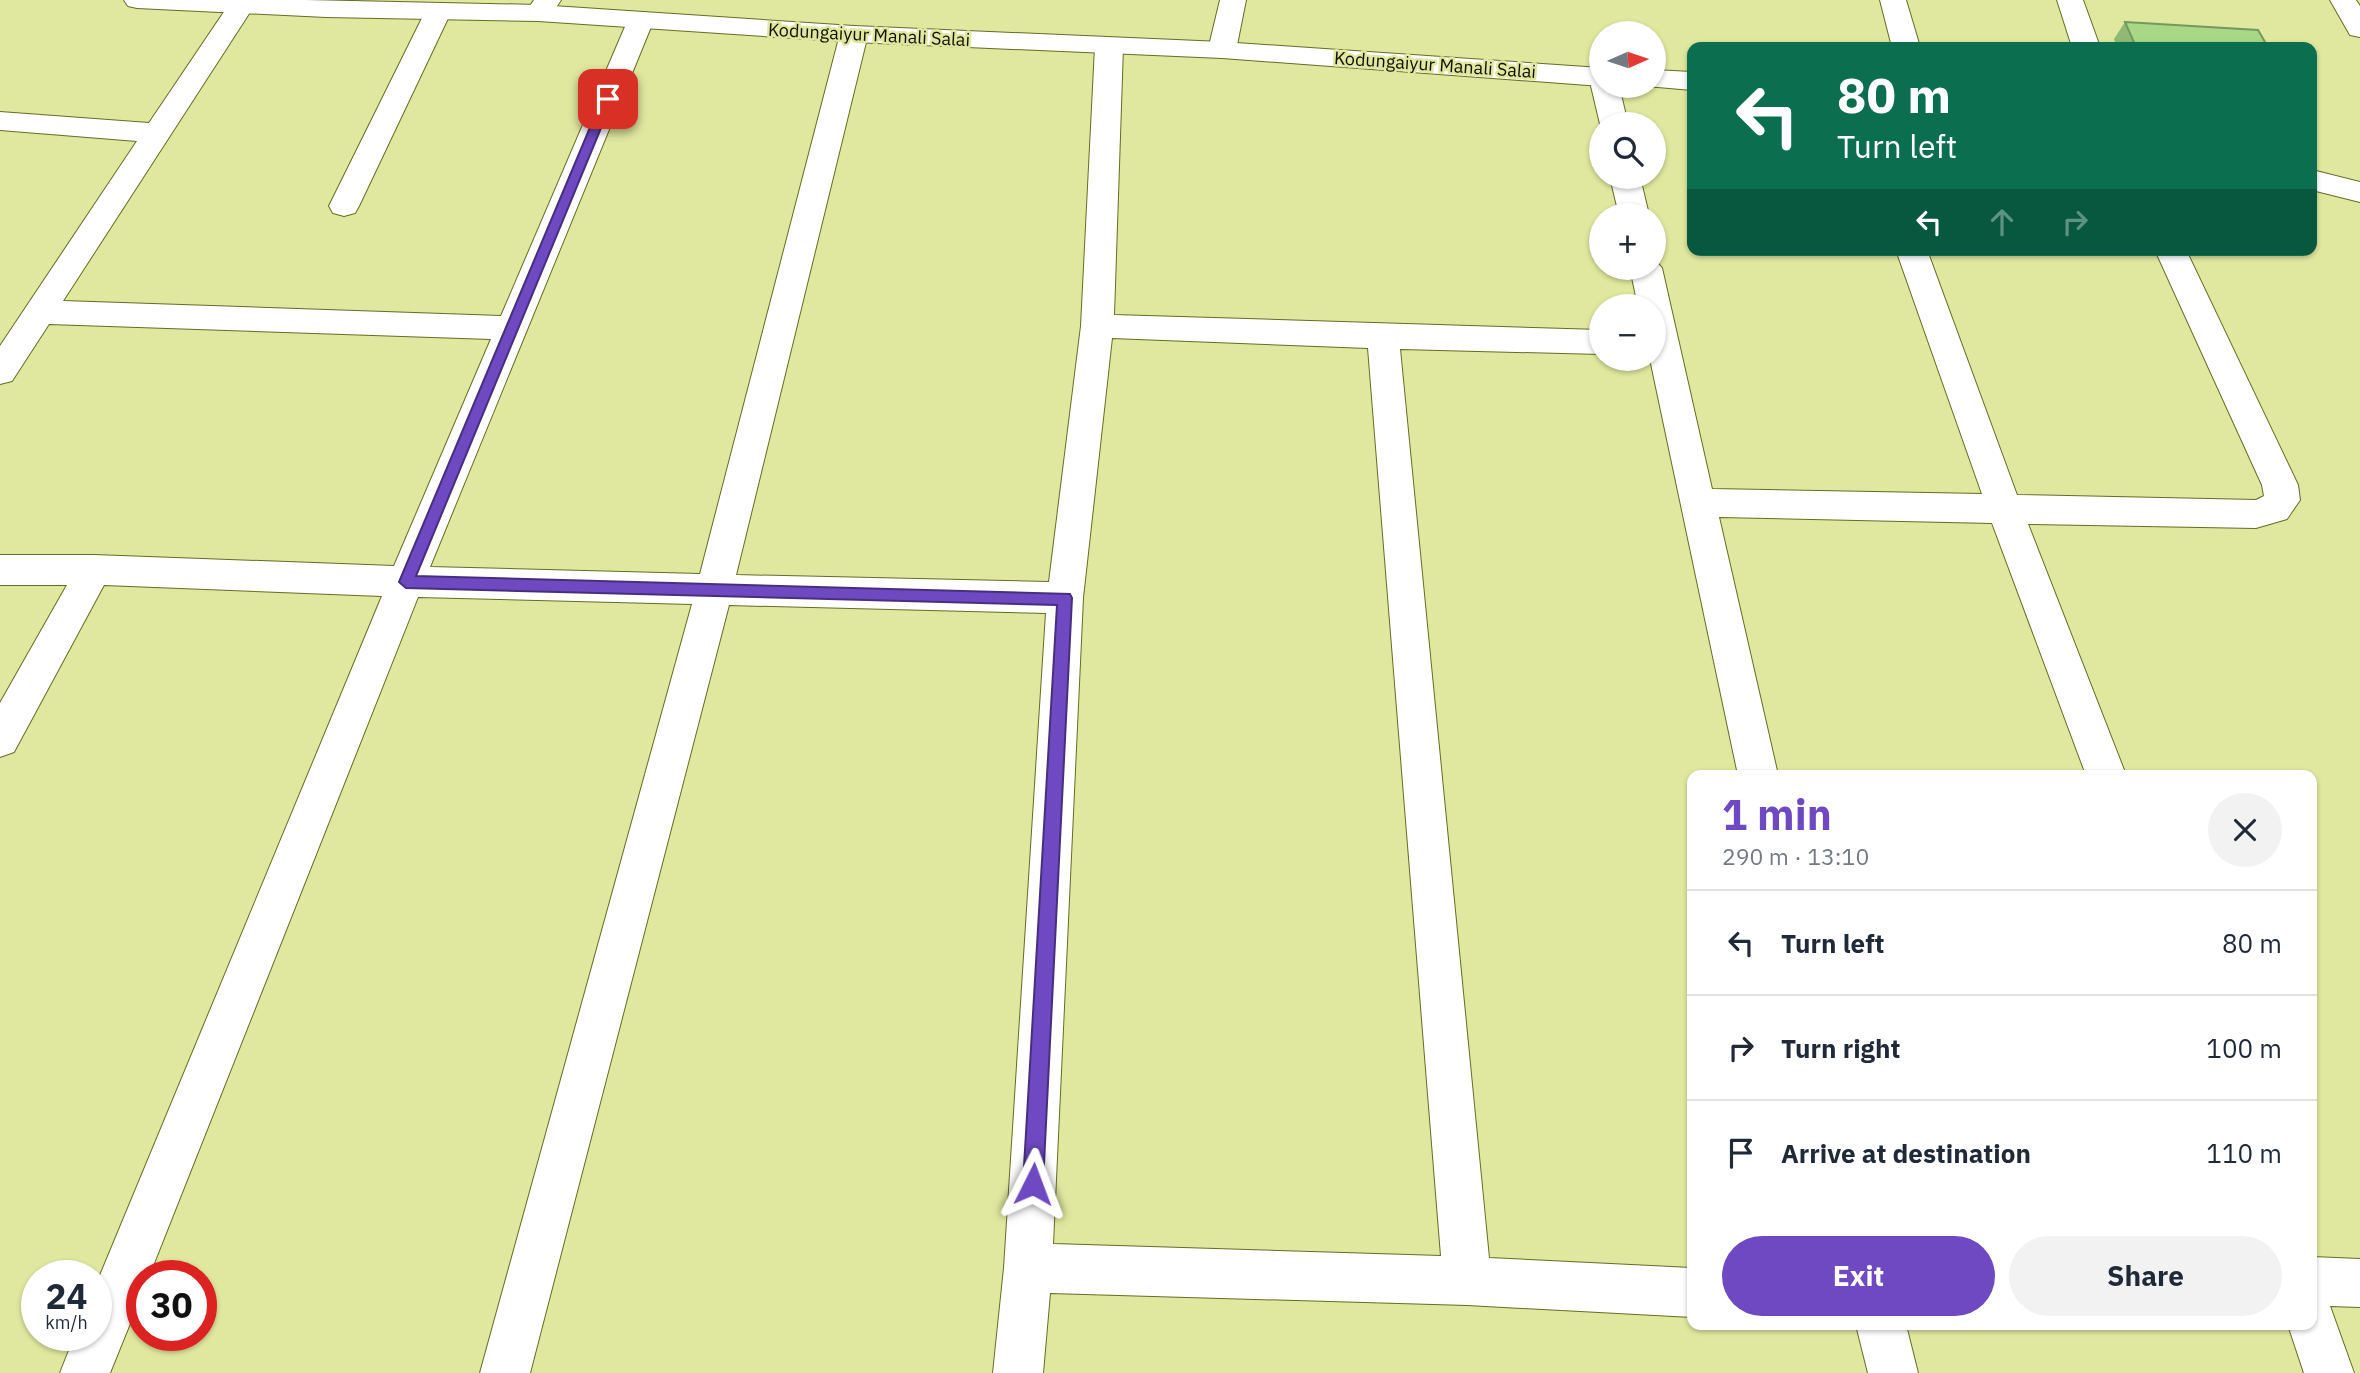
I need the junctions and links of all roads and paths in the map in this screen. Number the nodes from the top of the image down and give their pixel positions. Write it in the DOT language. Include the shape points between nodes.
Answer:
graph roads {
  1 [pos="137,0"];
  2 [pos="1233,0"];
  3 [pos="1893,0"];
  4 [pos="2070,0"];
  5 [pos="2343,0"];
  6 [pos="330,4"];
  7 [pos="241,6"];
  8 [pos="543,6"];
  9 [pos="438,12"];
  10 [pos="640,22"];
  11 [pos="2360,29"];
  12 [pos="853,34"];
  13 [pos="1905,42"];
  14 [pos="2084,42"];
  15 [pos="1109,47"];
  16 [pos="1222,50"];
  17 [pos="1589,75"];
  18 [pos="1666,80"];
  19 [pos="1687,81"];
  20 [pos="0,121"];
  21 [pos="157,133"];
  22 [pos="2317,181"];
  23 [pos="2360,192"];
  24 [pos="344,206"];
  25 [pos="1913,256"];
  26 [pos="2173,256"];
  27 [pos="40,312"];
  28 [pos="1097,326"];
  29 [pos="512,328"];
  30 [pos="1383,337"];
  31 [pos="1589,342"];
  32 [pos="1665,371"];
  33 [pos="0,372"];
  34 [pos="1698,503"];
  35 [pos="2004,508"];
  36 [pos="0,570"];
  37 [pos="94,570"];
  38 [pos="406,582"];
  39 [pos="714,591"];
  40 [pos="1065,598"];
  41 [pos="0,740"];
  42 [pos="1757,770"];
  43 [pos="2104,770"];
  44 [pos="1028,1268"];
  45 [pos="1467,1281"];
  46 [pos="2317,1281"];
  47 [pos="2360,1283"];
  48 [pos="1687,1293"];
  49 [pos="1882,1330"];
  50 [pos="2315,1330"];
  51 [pos="85,1373"];
  52 [pos="505,1373"];
  53 [pos="1018,1373"];
  54 [pos="1893,1373"];
  55 [pos="2329,1373"];
  1 -- 7 [label="street, Kodungaiyur Manali Salai"];
  2 -- 16 [label="street"];
  3 -- 13 [label="street"];
  4 -- 14 [label="street"];
  5 -- 11 [label="street"];
  6 -- 7 [label="street, Kodungaiyur Manali Salai"];
  6 -- 9 [label="street, Kodungaiyur Manali Salai"];
  7 -- 21 [label="street"];
  8 -- 9 [label="street, Kodungaiyur Manali Salai"];
  8 -- 10 [label="street, Kodungaiyur Manali Salai"];
  9 -- 24 [label="street"];
  10 -- 12 [label="street, Kodungaiyur Manali Salai"];
  10 -- 29 [label="street"];
  12 -- 15 [label="street, Kodungaiyur Manali Salai"];
  12 -- 39 [label="street"];
  15 -- 16 [label="street, Kodungaiyur Manali Salai"];
  15 -- 28 [label="street"];
  16 -- 17 [label="street, Kodungaiyur Manali Salai"];
  18 -- 19 [label="street"];
  20 -- 21 [label="street"];
  21 -- 27 [label="street"];
  22 -- 23 [label="street"];
  25 -- 35 [label="street"];
  26 -- 35 [label="street" via="2280,485 2282,499 2274,509 2256,514"];
  27 -- 29 [label="street"];
  27 -- 33 [label="street"];
  28 -- 30 [label="street"];
  28 -- 40 [label="street"];
  29 -- 38 [label="street"];
  30 -- 31 [label="street"];
  30 -- 45 [label="street"];
  32 -- 34 [label="street"];
  34 -- 35 [label="street"];
  34 -- 42 [label="street"];
  35 -- 43 [label="street"];
  36 -- 37 [label="street"];
  37 -- 38 [label="street"];
  37 -- 41 [label="street"];
  38 -- 39 [label="street"];
  38 -- 51 [label="street"];
  39 -- 40 [label="street"];
  39 -- 52 [label="street"];
  40 -- 44 [label="street"];
  44 -- 45 [label="street"];
  44 -- 53 [label="street"];
  45 -- 48 [label="street"];
  46 -- 47 [label="street"];
  49 -- 54 [label="street"];
  50 -- 55 [label="street"];
}
